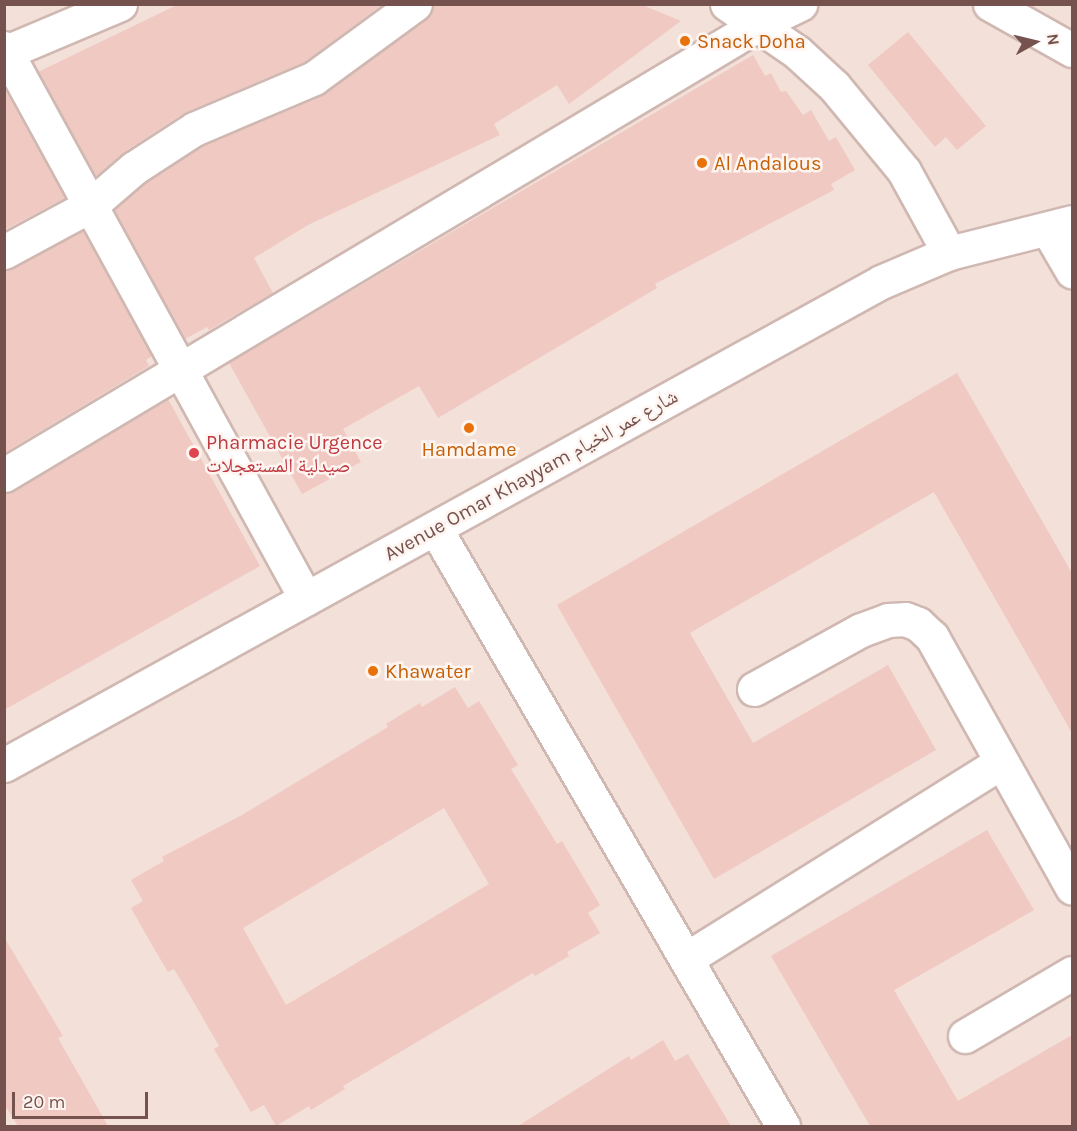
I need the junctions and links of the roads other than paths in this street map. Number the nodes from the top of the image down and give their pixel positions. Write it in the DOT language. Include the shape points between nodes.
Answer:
graph roads {
  1 [pos="120,4"];
  2 [pos="415,4"];
  3 [pos="727,4"];
  4 [pos="800,4"];
  5 [pos="990,4"];
  6 [pos="759,24"];
  7 [pos="1072,50"];
  8 [pos="5,51"];
  9 [pos="91,206"];
  10 [pos="1060,226"];
  11 [pos="4,252"];
  12 [pos="949,253"];
  13 [pos="1072,271"];
  14 [pos="182,368"];
  15 [pos="4,475"];
  16 [pos="435,528"];
  17 [pos="306,599"];
  18 [pos="754,689"];
  19 [pos="1000,763"];
  20 [pos="4,765"];
  21 [pos="1072,887"];
  22 [pos="686,959"];
  23 [pos="1072,973"];
  24 [pos="965,1036"];
  25 [pos="783,1126"];
  1 -- 8 [label="street"];
  2 -- 9 [label="street" via="314,78 194,129 134,168"];
  3 -- 6 [label="street"];
  4 -- 6 [label="street"];
  5 -- 7 [label="street"];
  6 -- 12 [label="street" via="834,86 872,129 904,171"];
  6 -- 14 [label="street"];
  8 -- 9 [label="street"];
  9 -- 11 [label="street"];
  9 -- 14 [label="street"];
  10 -- 12 [label="street, Avenue Omar Khayyam شارع عمر الخيام"];
  10 -- 13 [label="street"];
  12 -- 16 [label="street, Avenue Omar Khayyam شارع عمر الخيام" via="881,282"];
  14 -- 15 [label="street"];
  14 -- 17 [label="street"];
  16 -- 17 [label="street, Avenue Omar Khayyam شارع عمر الخيام"];
  16 -- 22 [label="street"];
  17 -- 20 [label="street, Avenue Omar Khayyam شارع عمر الخيام"];
  18 -- 19 [label="street" via="861,630 888,620 905,619 918,624 932,637"];
  19 -- 21 [label="street"];
  19 -- 22 [label="street"];
  22 -- 25 [label="street"];
  23 -- 24 [label="street"];
}
